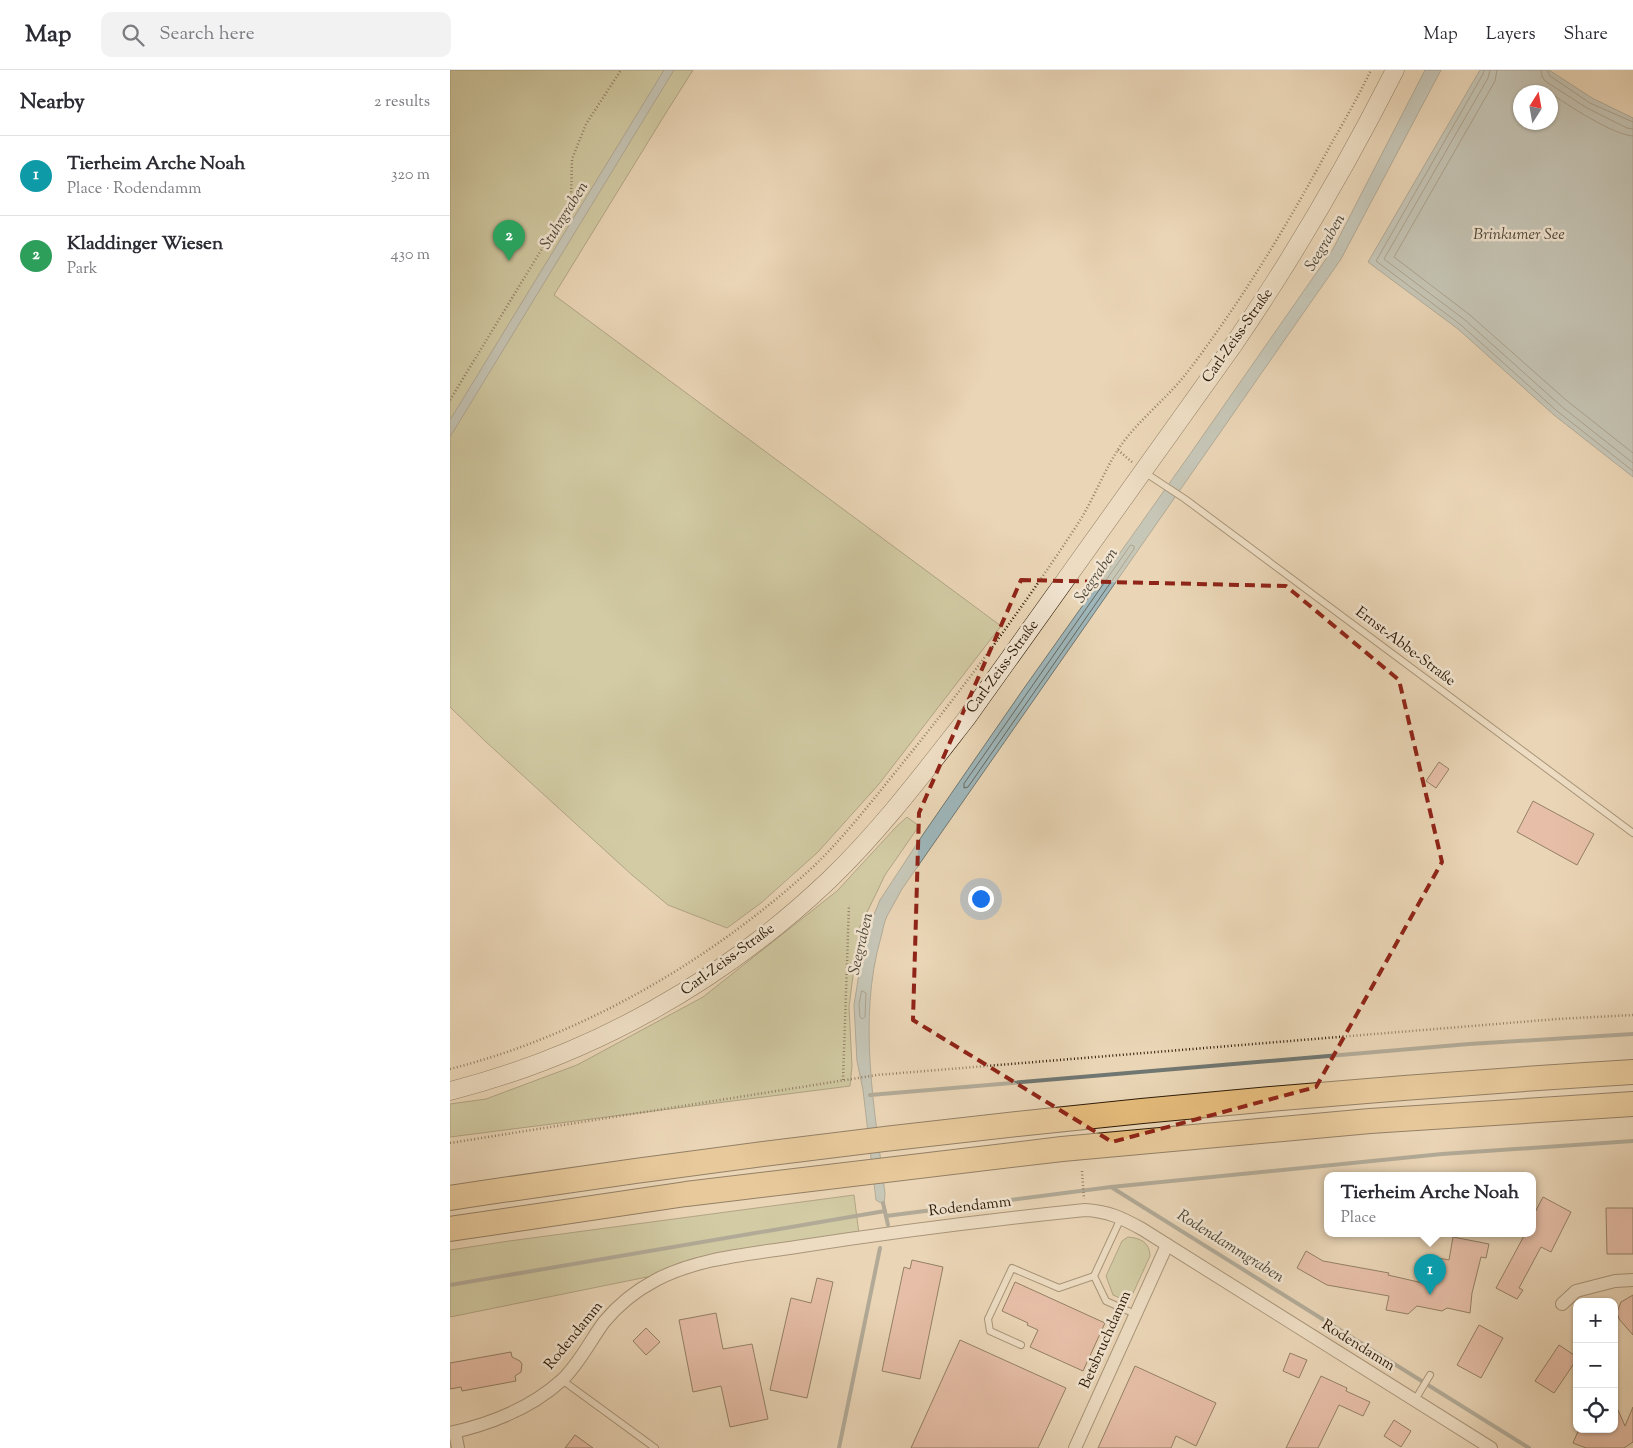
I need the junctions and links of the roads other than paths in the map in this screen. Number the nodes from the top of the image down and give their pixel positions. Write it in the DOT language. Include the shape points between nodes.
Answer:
graph roads {
  1 [pos="1395,70"];
  2 [pos="1143,471"];
  3 [pos="1633,833"];
  4 [pos="1633,1072"];
  5 [pos="450,1090"];
  6 [pos="1633,1104"];
  7 [pos="450,1198"];
  8 [pos="1121,1218"];
  9 [pos="450,1229"];
  10 [pos="1167,1245"];
  11 [pos="1094,1276"];
  12 [pos="1633,1280"];
  13 [pos="1562,1304"];
  14 [pos="1135,1314"];
  15 [pos="1022,1345"];
  16 [pos="1430,1375"];
  17 [pos="562,1380"];
  18 [pos="1417,1396"];
  19 [pos="452,1432"];
  20 [pos="458,1448"];
  21 [pos="655,1448"];
  22 [pos="1075,1448"];
  23 [pos="1491,1448"];
  1 -- 2 [label="main road, Carl-Zeiss-Straße" via="1300,244 1234,344"];
  2 -- 3 [label="lane, Ernst-Abbe-Straße"];
  2 -- 5 [label="main road, Carl-Zeiss-Straße" via="927,768 862,845 795,911 694,987 596,1040 510,1074"];
  4 -- 7 [label="highway" via="1250,1099 957,1129 690,1162"];
  6 -- 9 [label="highway" via="1370,1121 1062,1149 686,1194"];
  8 -- 10 [label="street, Rodendamm"];
  8 -- 11 [label="lane"];
  8 -- 17 [label="street, Rodendamm" via="1085,1210 988,1220 750,1254 679,1269 639,1289 621,1305 604,1322"];
  10 -- 14 [label="street, Betsbruchdamm"];
  10 -- 18 [label="street, Rodendamm"];
  11 -- 14 [label="lane" via="1106,1301"];
  11 -- 15 [label="lane" via="1059,1288 1012,1268 988,1319 990,1331"];
  12 -- 13 [label="street" via="1576,1291"];
  14 -- 22 [label="street, Betsbruchdamm"];
  16 -- 18 [label="lane"];
  17 -- 19 [label="street, Rodendamm" via="516,1412"];
  17 -- 21 [label="lane"];
  18 -- 23 [label="street, Rodendamm"];
  19 -- 20 [label="street"];
}
